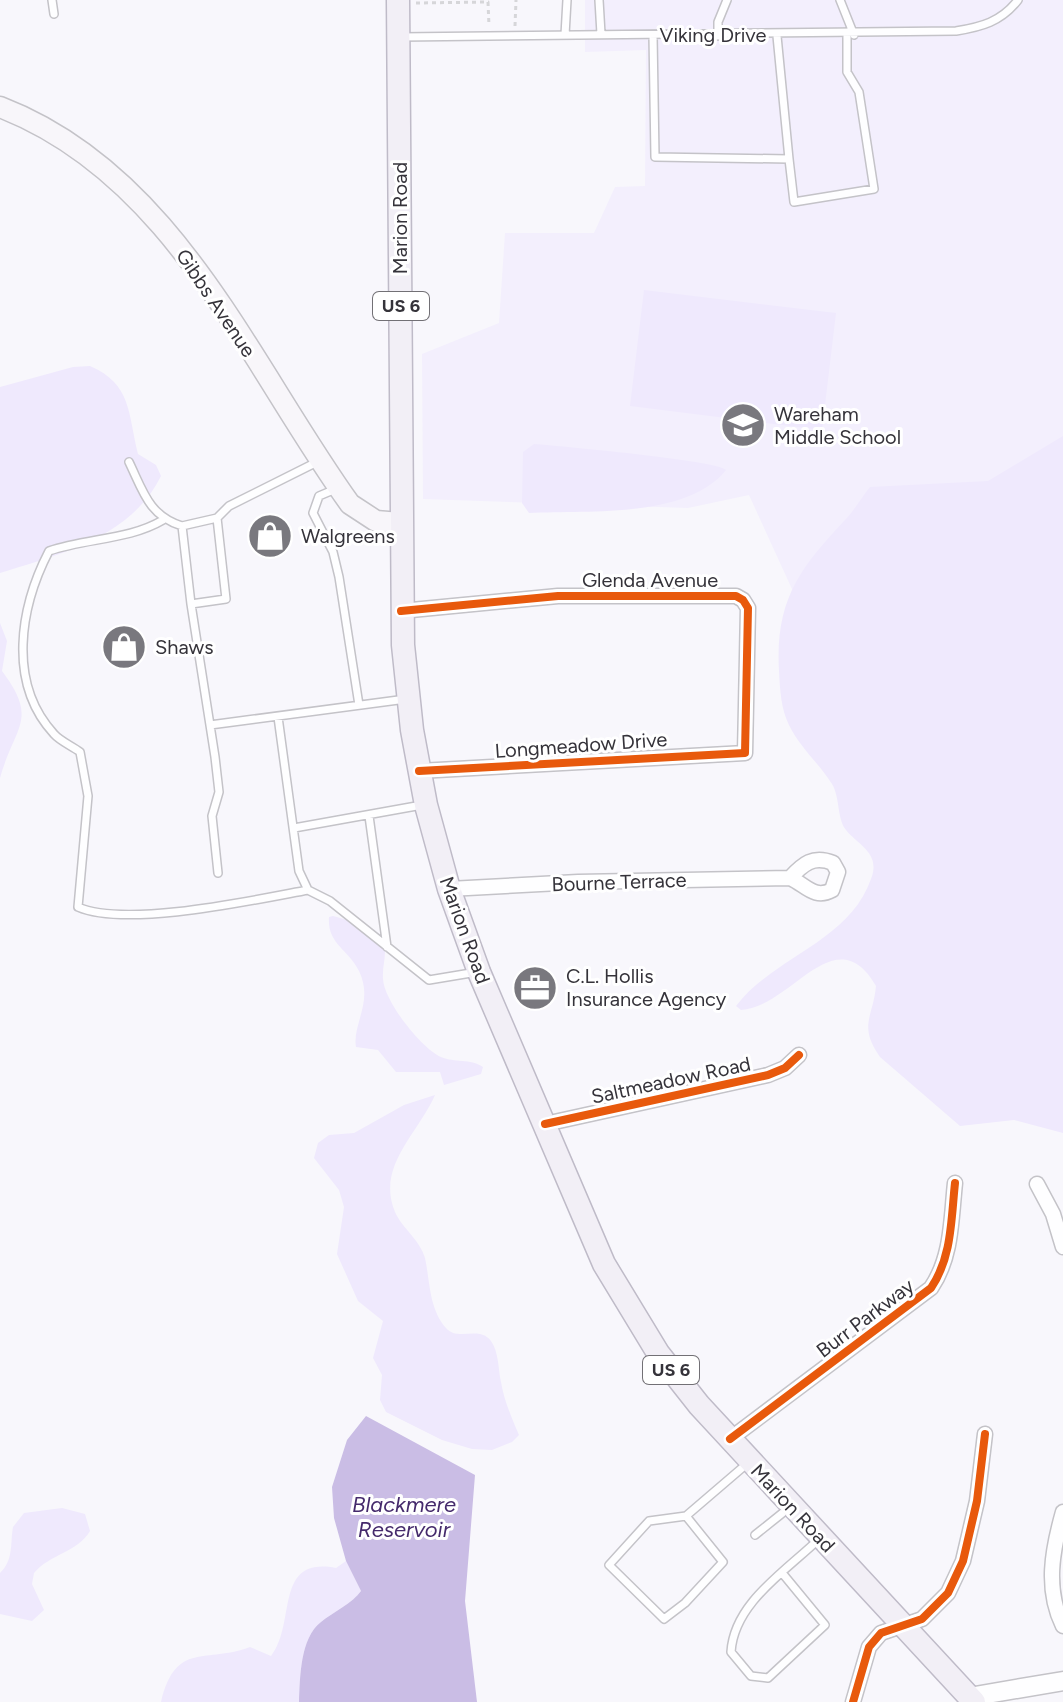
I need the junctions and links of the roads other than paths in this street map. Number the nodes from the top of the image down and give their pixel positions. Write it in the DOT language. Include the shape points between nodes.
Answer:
graph roads {
  1 [pos="52,0"];
  2 [pos="567,0"];
  3 [pos="599,0"];
  4 [pos="727,0"];
  5 [pos="840,0"];
  6 [pos="1018,0"];
  7 [pos="403,2"];
  8 [pos="54,14"];
  9 [pos="601,34"];
  10 [pos="565,35"];
  11 [pos="653,35"];
  12 [pos="850,35"];
  13 [pos="718,36"];
  14 [pos="777,36"];
  15 [pos="399,37"];
  16 [pos="0,107"];
  17 [pos="789,159"];
  18 [pos="320,460"];
  19 [pos="129,462"];
  20 [pos="338,488"];
  21 [pos="217,518"];
  22 [pos="163,520"];
  23 [pos="400,523"];
  24 [pos="182,526"];
  25 [pos="191,604"];
  26 [pos="401,611"];
  27 [pos="409,699"];
  28 [pos="359,705"];
  29 [pos="278,717"];
  30 [pos="210,725"];
  31 [pos="745,753"];
  32 [pos="419,771"];
  33 [pos="426,805"];
  34 [pos="369,816"];
  35 [pos="294,828"];
  36 [pos="218,873"];
  37 [pos="790,878"];
  38 [pos="449,889"];
  39 [pos="308,890"];
  40 [pos="387,947"];
  41 [pos="479,972"];
  42 [pos="799,1055"];
  43 [pos="545,1124"];
  44 [pos="955,1183"];
  45 [pos="1037,1184"];
  46 [pos="1063,1247"];
  47 [pos="985,1434"];
  48 [pos="730,1439"];
  49 [pos="750,1461"];
  50 [pos="791,1505"];
  51 [pos="1063,1512"];
  52 [pos="686,1516"];
  53 [pos="755,1535"];
  54 [pos="821,1537"];
  55 [pos="783,1574"];
  56 [pos="903,1625"];
  57 [pos="1063,1626"];
  58 [pos="1063,1683"];
  59 [pos="972,1699"];
  60 [pos="853,1702"];
  61 [pos="1028,1702"];
  1 -- 8 [label="lane"];
  2 -- 10 [label="lane"];
  3 -- 9 [label="lane"];
  4 -- 13 [label="lane"];
  5 -- 12 [label="lane"];
  6 -- 12 [label="lane, Viking Drive" via="984,26"];
  7 -- 15 [label="main road, Marion Road / US 6"];
  9 -- 10 [label="lane, Viking Drive"];
  9 -- 11 [label="lane, Viking Drive"];
  10 -- 15 [label="lane, Viking Drive"];
  11 -- 13 [label="lane, Viking Drive"];
  11 -- 17 [label="lane" via="655,157"];
  12 -- 14 [label="lane, Viking Drive"];
  12 -- 17 [label="lane" via="847,72 859,92 874,189 794,202"];
  13 -- 14 [label="lane, Viking Drive"];
  14 -- 17 [label="lane"];
  15 -- 23 [label="main road, Marion Road / US 6"];
  16 -- 18 [label="main road, Gibbs Avenue" via="74,144 146,206 177,244"];
  18 -- 20 [label="main road, Gibbs Avenue"];
  18 -- 21 [label="lane" via="229,506"];
  19 -- 22 [label="lane"];
  20 -- 23 [label="main road, Gibbs Avenue" via="367,518"];
  20 -- 28 [label="lane" via="319,496 313,513 339,577"];
  21 -- 24 [label="lane"];
  21 -- 25 [label="lane" via="226,599"];
  22 -- 24 [label="lane"];
  22 -- 39 [label="lane" via="143,532 80,540 49,551 35,578 21,645 29,692 54,735 80,752 88,796 78,907 94,914 135,913"];
  23 -- 26 [label="main road, Marion Road / US 6"];
  24 -- 25 [label="lane"];
  25 -- 30 [label="lane"];
  26 -- 27 [label="main road, Marion Road / US 6"];
  26 -- 31 [label="street, Glenda Avenue" via="558,596 736,596 748,608"];
  27 -- 28 [label="lane"];
  27 -- 32 [label="main road, Marion Road / US 6"];
  28 -- 29 [label="lane"];
  29 -- 30 [label="lane"];
  29 -- 35 [label="lane"];
  30 -- 36 [label="lane" via="219,792 212,816"];
  31 -- 32 [label="street, Longmeadow Drive"];
  32 -- 33 [label="main road, Marion Road / US 6"];
  33 -- 34 [label="lane"];
  33 -- 38 [label="main road, Marion Road / US 6"];
  34 -- 35 [label="lane"];
  34 -- 40 [label="lane"];
  35 -- 39 [label="lane" via="299,871"];
  37 -- 38 [label="street, Bourne Terrace"];
  38 -- 41 [label="main road, Marion Road / US 6"];
  39 -- 40 [label="lane"];
  40 -- 41 [label="lane" via="429,980"];
  41 -- 43 [label="main road, Marion Road / US 6"];
  42 -- 43 [label="street, Saltmeadow Road" via="768,1075"];
  43 -- 48 [label="main road, Marion Road / US 6" via="604,1264 630,1311"];
  44 -- 48 [label="street, Burr Parkway" via="948,1251 931,1288"];
  45 -- 46 [label="street"];
  47 -- 56 [label="street" via="963,1561 948,1593 922,1619"];
  48 -- 49 [label="main road, Marion Road / US 6"];
  49 -- 50 [label="main road, Marion Road / US 6"];
  49 -- 52 [label="lane"];
  50 -- 53 [label="lane"];
  50 -- 54 [label="main road, Marion Road / US 6"];
  51 -- 57 [label="street" via="1051,1571 1053,1606"];
  52 -- 52 [label="lane" via="723,1562 664,1619 609,1565 649,1521"];
  54 -- 55 [label="lane"];
  54 -- 56 [label="main road, Marion Road / US 6"];
  55 -- 55 [label="lane" via="825,1625 768,1678 751,1676 731,1652 732,1630 741,1612"];
  56 -- 59 [label="main road, Marion Road / US 6"];
  56 -- 60 [label="street" via="881,1633 869,1647"];
  58 -- 59 [label="street"];
  58 -- 61 [label="street"];
}
